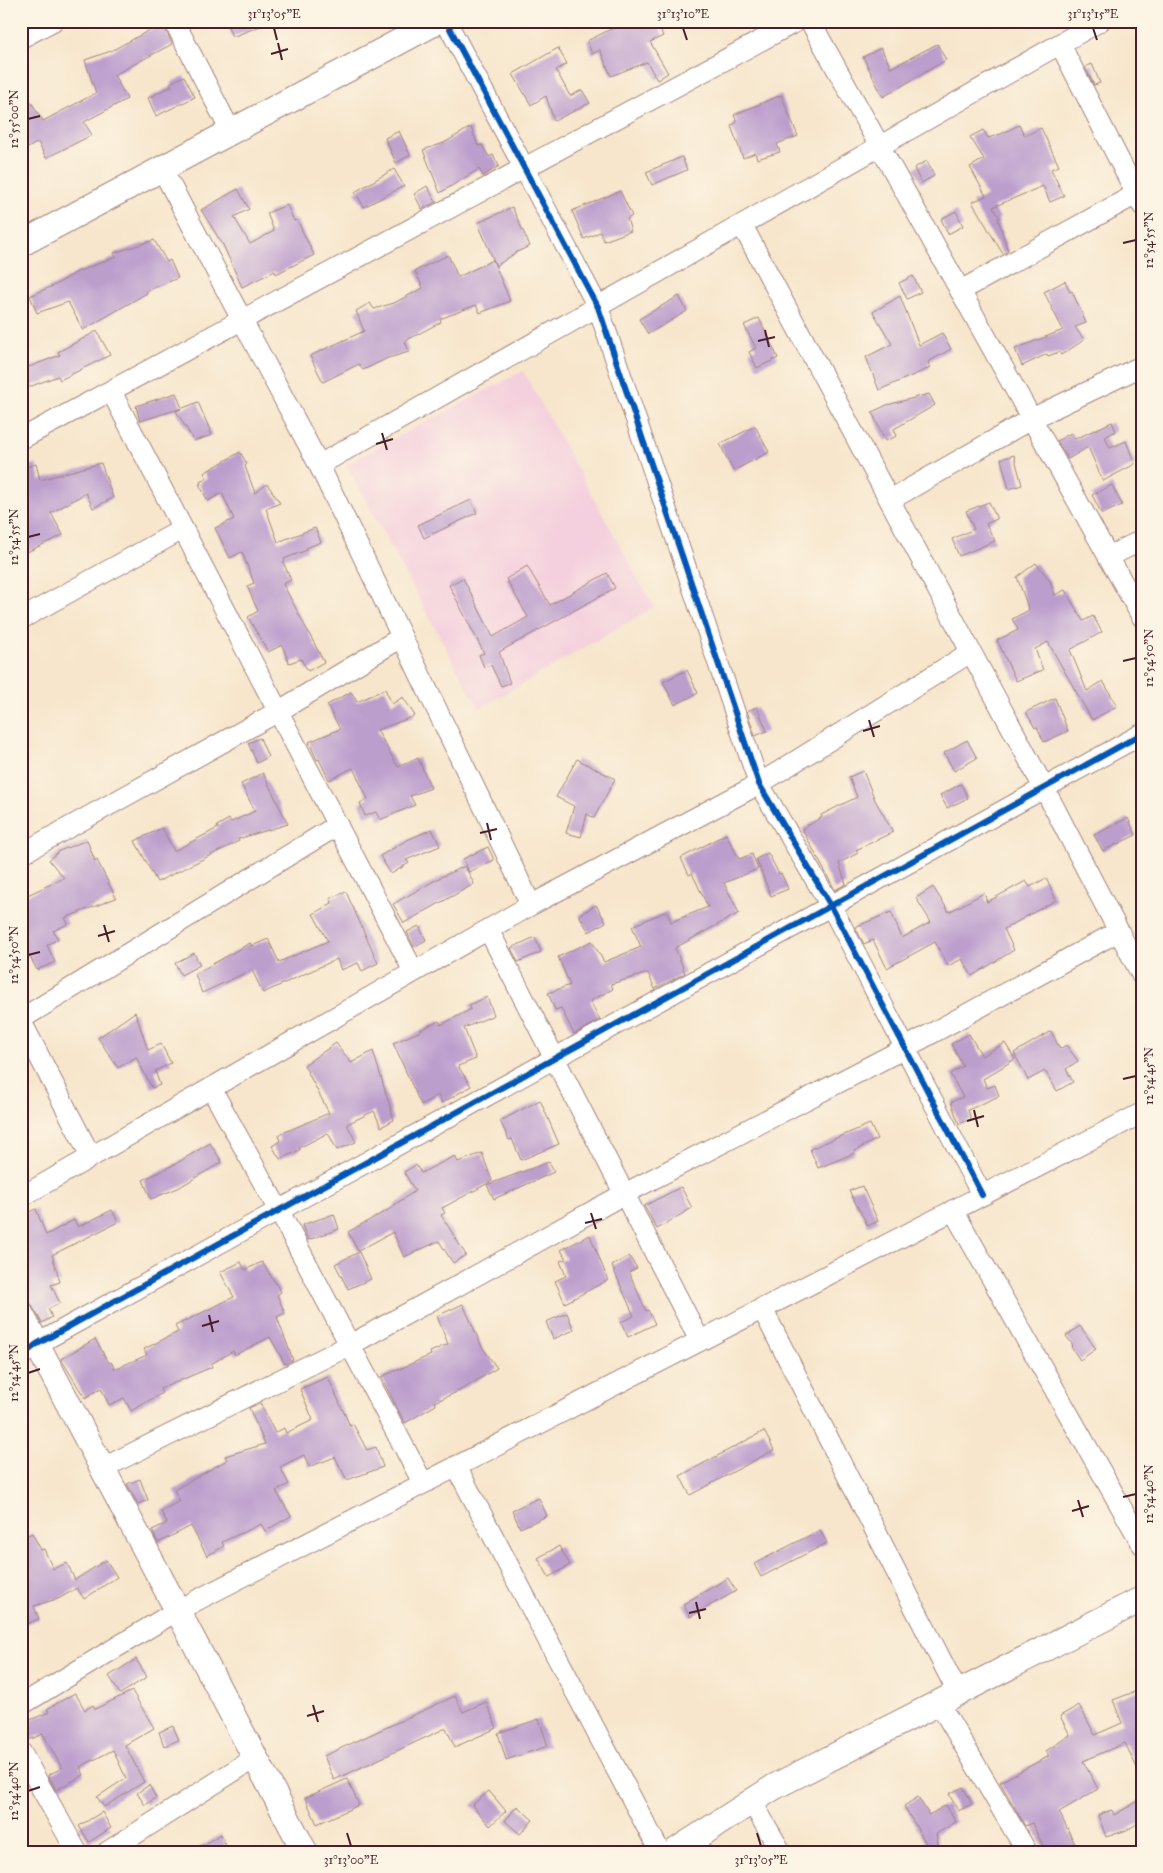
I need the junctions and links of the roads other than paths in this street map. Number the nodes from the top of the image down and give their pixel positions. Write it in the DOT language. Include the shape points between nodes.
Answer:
graph roads {
  1 [pos="53,21"];
  2 [pos="174,21"];
  3 [pos="438,21"];
  4 [pos="446,21"];
  5 [pos="797,21"];
  6 [pos="810,21"];
  7 [pos="1100,21"];
  8 [pos="21,38"];
  9 [pos="1060,44"];
  10 [pos="231,132"];
  11 [pos="879,147"];
  12 [pos="162,168"];
  13 [pos="524,168"];
  14 [pos="1140,197"];
  15 [pos="742,225"];
  16 [pos="21,244"];
  17 [pos="960,292"];
  18 [pos="598,307"];
  19 [pos="242,320"];
  20 [pos="1142,366"];
  21 [pos="111,391"];
  22 [pos="1031,419"];
  23 [pos="21,439"];
  24 [pos="319,465"];
  25 [pos="890,500"];
  26 [pos="183,528"];
  27 [pos="1142,540"];
  28 [pos="1108,557"];
  29 [pos="1142,618"];
  30 [pos="21,619"];
  31 [pos="402,637"];
  32 [pos="971,652"];
  33 [pos="279,711"];
  34 [pos="1142,734"];
  35 [pos="759,784"];
  36 [pos="1044,788"];
  37 [pos="338,825"];
  38 [pos="21,854"];
  39 [pos="531,905"];
  40 [pos="830,906"];
  41 [pos="488,929"];
  42 [pos="1118,931"];
  43 [pos="414,972"];
  44 [pos="1142,976"];
  45 [pos="21,1020"];
  46 [pos="905,1048"];
  47 [pos="554,1059"];
  48 [pos="211,1088"];
  49 [pos="1142,1113"];
  50 [pos="91,1157"];
  51 [pos="624,1194"];
  52 [pos="982,1195"];
  53 [pos="21,1197"];
  54 [pos="953,1210"];
  55 [pos="279,1211"];
  56 [pos="762,1308"];
  57 [pos="21,1314"];
  58 [pos="700,1340"];
  59 [pos="350,1345"];
  60 [pos="29,1350"];
  61 [pos="456,1466"];
  62 [pos="103,1468"];
  63 [pos="423,1483"];
  64 [pos="1142,1544"];
  65 [pos="1142,1599"];
  66 [pos="178,1610"];
  67 [pos="948,1698"];
  68 [pos="21,1705"];
  69 [pos="21,1752"];
  70 [pos="256,1757"];
  71 [pos="752,1802"];
  72 [pos="77,1852"];
  73 [pos="107,1852"];
  74 [pos="305,1852"];
  75 [pos="660,1852"];
  76 [pos="674,1852"];
  77 [pos="781,1852"];
  78 [pos="1027,1852"];
  1 -- 8 [label="street"];
  2 -- 10 [label="street"];
  3 -- 10 [label="street"];
  4 -- 13 [label="street"];
  5 -- 13 [label="street"];
  6 -- 11 [label="street"];
  7 -- 9 [label="street"];
  9 -- 11 [label="street"];
  9 -- 14 [label="street"];
  10 -- 12 [label="street"];
  11 -- 15 [label="street"];
  11 -- 17 [label="street"];
  12 -- 16 [label="street"];
  12 -- 19 [label="street"];
  13 -- 18 [label="street"];
  13 -- 19 [label="street"];
  14 -- 17 [label="street"];
  15 -- 18 [label="street"];
  15 -- 25 [label="street"];
  17 -- 22 [label="street"];
  18 -- 24 [label="street"];
  18 -- 35 [label="street"];
  19 -- 21 [label="street"];
  19 -- 24 [label="street"];
  20 -- 22 [label="street"];
  21 -- 23 [label="street"];
  21 -- 26 [label="street"];
  22 -- 25 [label="street"];
  22 -- 28 [label="street"];
  24 -- 31 [label="street"];
  25 -- 32 [label="street"];
  26 -- 30 [label="street"];
  26 -- 33 [label="street"];
  27 -- 28 [label="street"];
  28 -- 29 [label="street"];
  31 -- 33 [label="street"];
  31 -- 39 [label="street"];
  32 -- 35 [label="street"];
  32 -- 36 [label="street"];
  33 -- 37 [label="street"];
  33 -- 38 [label="street"];
  34 -- 36 [label="street"];
  35 -- 39 [label="street"];
  35 -- 40 [label="street"];
  36 -- 40 [label="street"];
  36 -- 42 [label="street"];
  37 -- 43 [label="street"];
  37 -- 45 [label="street"];
  39 -- 41 [label="street"];
  40 -- 46 [label="street"];
  40 -- 47 [label="street"];
  41 -- 43 [label="street"];
  41 -- 47 [label="street"];
  42 -- 44 [label="street"];
  42 -- 46 [label="street"];
  43 -- 48 [label="street"];
  45 -- 50 [label="street"];
  46 -- 51 [label="street"];
  46 -- 52 [label="street"];
  47 -- 51 [label="street"];
  47 -- 55 [label="street"];
  48 -- 50 [label="street"];
  48 -- 55 [label="street"];
  49 -- 52 [label="street"];
  50 -- 53 [label="street"];
  51 -- 58 [label="street"];
  51 -- 59 [label="street"];
  52 -- 54 [label="street"];
  54 -- 56 [label="street"];
  54 -- 64 [label="street"];
  55 -- 59 [label="street"];
  55 -- 60 [label="street"];
  56 -- 58 [label="street"];
  56 -- 67 [label="street"];
  57 -- 60 [label="street"];
  58 -- 61 [label="street"];
  59 -- 62 [label="street"];
  59 -- 63 [label="street"];
  60 -- 62 [label="street"];
  61 -- 63 [label="street"];
  61 -- 75 [label="street"];
  62 -- 66 [label="street"];
  63 -- 66 [label="street"];
  65 -- 67 [label="street"];
  66 -- 68 [label="street"];
  66 -- 70 [label="street"];
  67 -- 71 [label="street"];
  67 -- 78 [label="street"];
  69 -- 72 [label="street"];
  70 -- 73 [label="street"];
  70 -- 74 [label="street"];
  71 -- 76 [label="street"];
  71 -- 77 [label="street"];
}
